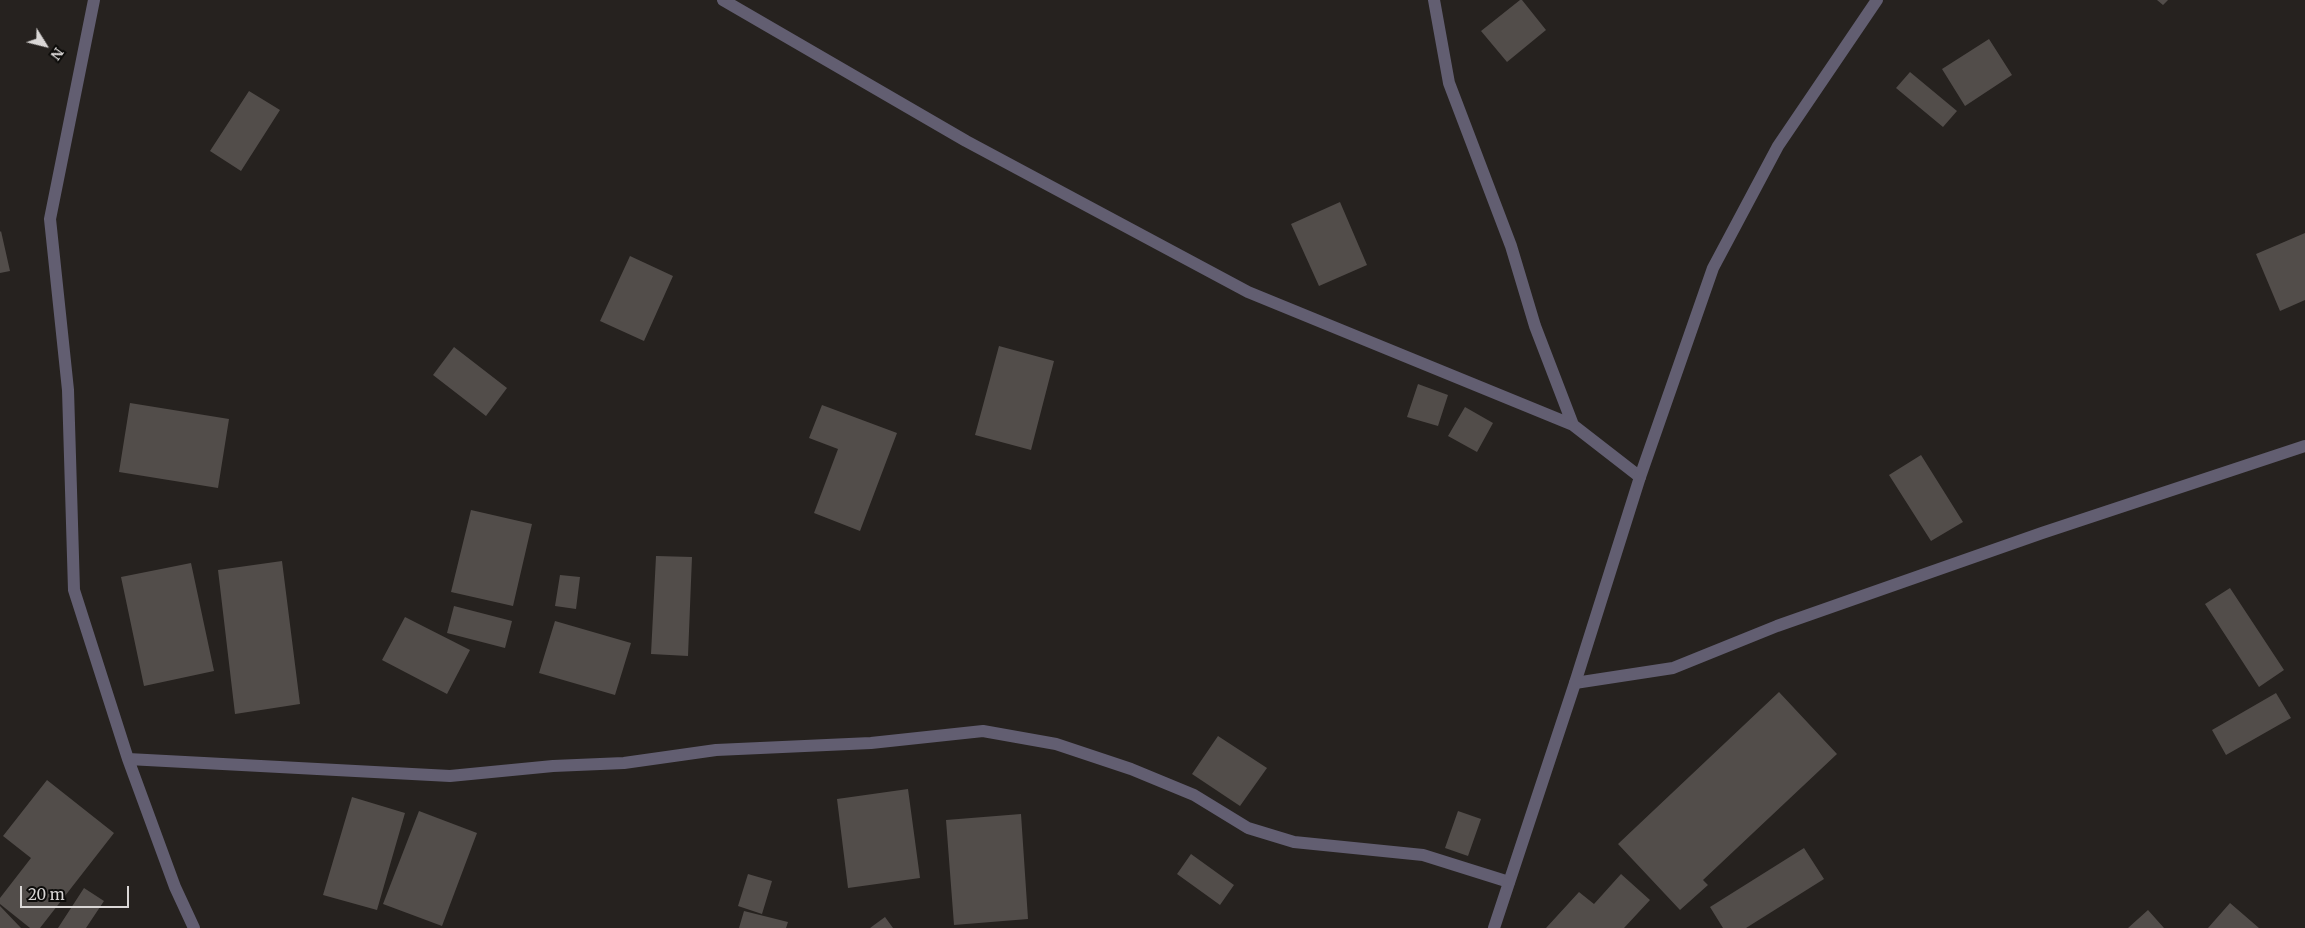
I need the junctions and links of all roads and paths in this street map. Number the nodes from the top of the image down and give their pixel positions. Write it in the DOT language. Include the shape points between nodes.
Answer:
graph roads {
  1 [pos="94,0"];
  2 [pos="723,0"];
  3 [pos="1434,0"];
  4 [pos="1877,0"];
  5 [pos="1573,425"];
  6 [pos="2305,446"];
  7 [pos="1640,476"];
  8 [pos="1575,683"];
  9 [pos="128,759"];
  10 [pos="1509,882"];
  11 [pos="194,928"];
  12 [pos="1494,928"];
  1 -- 9 [label="street" via="50,219 68,390 74,590"];
  2 -- 5 [label="street" via="966,140 1248,292"];
  3 -- 5 [label="street" via="1449,83 1511,246 1535,326"];
  4 -- 7 [label="street" via="1778,146 1713,268"];
  5 -- 7 [label="street"];
  6 -- 8 [label="street" via="2033,536 1777,626 1673,668"];
  7 -- 8 [label="street"];
  8 -- 10 [label="street"];
  9 -- 10 [label="street" via="450,776 624,763 716,750 871,743 983,732 1056,744 1131,769 1194,795 1248,828 1294,842 1423,855"];
  9 -- 11 [label="street" via="174,887"];
  10 -- 12 [label="street"];
}
